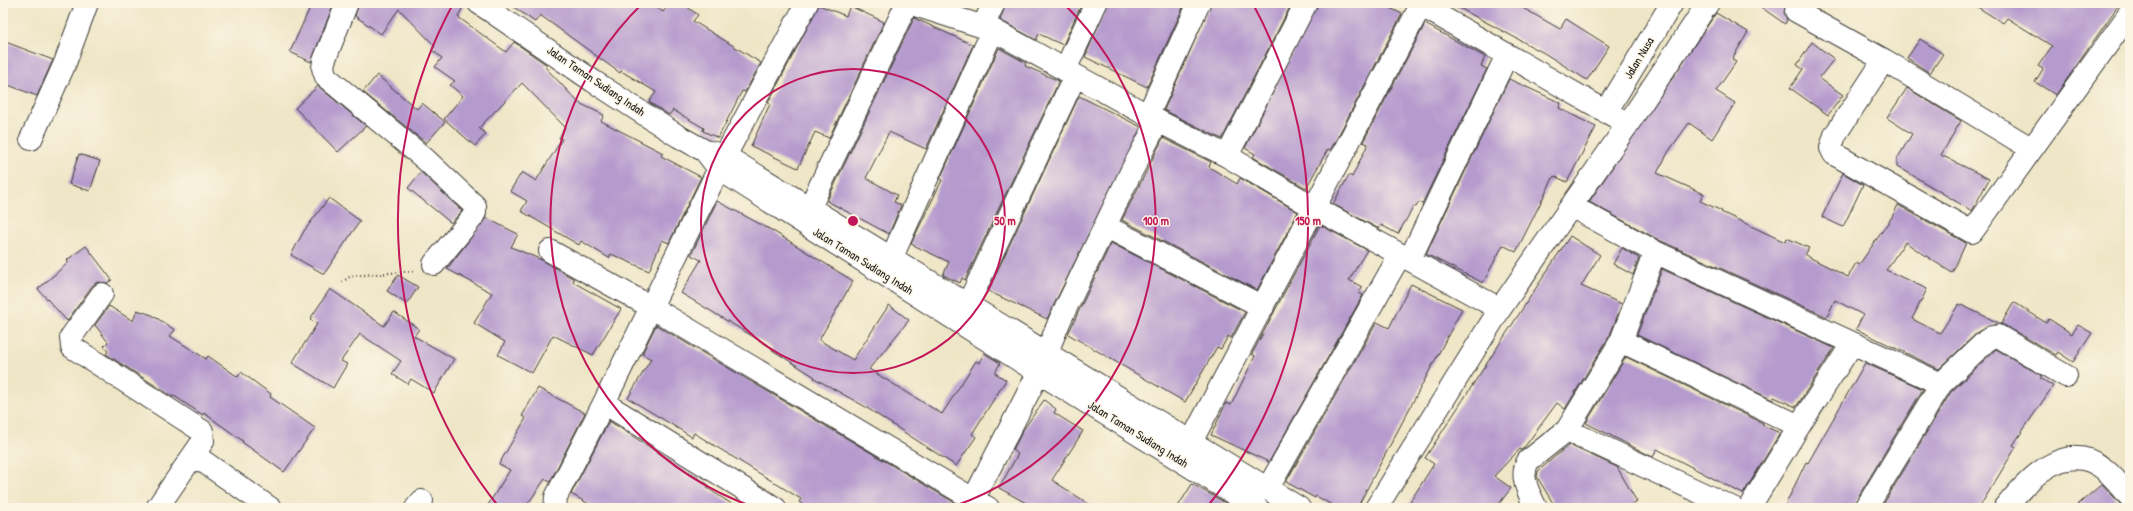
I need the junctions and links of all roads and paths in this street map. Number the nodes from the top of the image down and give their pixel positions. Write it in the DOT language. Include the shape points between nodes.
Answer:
graph roads {
  1 [pos="87,3"];
  2 [pos="348,3"];
  3 [pos="479,3"];
  4 [pos="807,3"];
  5 [pos="908,3"];
  6 [pos="994,3"];
  7 [pos="1096,3"];
  8 [pos="1199,3"];
  9 [pos="1306,3"];
  10 [pos="1672,3"];
  11 [pos="1708,3"];
  12 [pos="1419,4"];
  13 [pos="1796,11"];
  14 [pos="2130,13"];
  15 [pos="988,28"];
  16 [pos="1507,55"];
  17 [pos="1884,60"];
  18 [pos="1070,73"];
  19 [pos="1606,112"];
  20 [pos="1153,118"];
  21 [pos="1628,124"];
  22 [pos="31,139"];
  23 [pos="2032,149"];
  24 [pos="1227,156"];
  25 [pos="717,159"];
  26 [pos="1571,206"];
  27 [pos="810,207"];
  28 [pos="1315,208"];
  29 [pos="1106,226"];
  30 [pos="550,251"];
  31 [pos="1655,252"];
  32 [pos="892,257"];
  33 [pos="1405,257"];
  34 [pos="434,264"];
  35 [pos="342,282"];
  36 [pos="102,294"];
  37 [pos="968,304"];
  38 [pos="652,307"];
  39 [pos="1262,307"];
  40 [pos="1500,309"];
  41 [pos="1621,341"];
  42 [pos="1852,344"];
  43 [pos="1043,363"];
  44 [pos="2066,376"];
  45 [pos="1941,384"];
  46 [pos="604,403"];
  47 [pos="1799,426"];
  48 [pos="1567,430"];
  49 [pos="1191,442"];
  50 [pos="194,455"];
  51 [pos="1268,488"];
  52 [pos="2130,496"];
  53 [pos="977,505"];
  54 [pos="1531,506"];
  55 [pos="157,508"];
  56 [pos="270,508"];
  57 [pos="555,508"];
  58 [pos="774,508"];
  59 [pos="1257,508"];
  60 [pos="1299,508"];
  61 [pos="1376,508"];
  62 [pos="1733,508"];
  63 [pos="1750,508"];
  64 [pos="1866,508"];
  65 [pos="2005,508"];
  1 -- 22 [label="street" via="65,63"];
  2 -- 34 [label="street" via="324,61 326,76 425,159 475,206 472,218"];
  3 -- 25 [label="street, Jalan Taman Sudiang Indah" via="600,85"];
  4 -- 25 [label="street" via="746,120"];
  5 -- 15 [label="street"];
  5 -- 27 [label="street"];
  6 -- 15 [label="street"];
  7 -- 18 [label="street"];
  8 -- 20 [label="street"];
  9 -- 24 [label="street"];
  10 -- 19 [label="street, Jalan Nusa"];
  11 -- 21 [label="street"];
  12 -- 16 [label="street"];
  12 -- 28 [label="street"];
  13 -- 17 [label="street"];
  14 -- 23 [label="street"];
  15 -- 18 [label="street"];
  15 -- 32 [label="street"];
  16 -- 19 [label="street"];
  16 -- 33 [label="street"];
  17 -- 23 [label="street"];
  17 -- 23 [label="street" via="1835,134 1830,148 1834,154 1972,232"];
  18 -- 20 [label="street"];
  18 -- 37 [label="street"];
  19 -- 21 [label="street"];
  20 -- 24 [label="street"];
  20 -- 29 [label="street"];
  21 -- 26 [label="street"];
  24 -- 28 [label="street"];
  25 -- 27 [label="street"];
  25 -- 38 [label="street"];
  25 -- 43 [label="street, Jalan Taman Sudiang Indah"];
  26 -- 31 [label="street"];
  26 -- 40 [label="street"];
  27 -- 32 [label="street"];
  28 -- 33 [label="street"];
  28 -- 39 [label="street"];
  29 -- 39 [label="street"];
  29 -- 43 [label="street" via="1060,320"];
  30 -- 38 [label="street"];
  31 -- 41 [label="street"];
  31 -- 42 [label="street"];
  32 -- 37 [label="street"];
  33 -- 40 [label="street"];
  33 -- 51 [label="street"];
  34 -- 35 [label="path" via="417,271 352,276"];
  36 -- 50 [label="street" via="71,338 72,347 202,431 203,441"];
  37 -- 43 [label="street"];
  38 -- 46 [label="street"];
  38 -- 53 [label="street"];
  39 -- 49 [label="street"];
  40 -- 61 [label="street"];
  41 -- 47 [label="street"];
  41 -- 48 [label="street"];
  42 -- 45 [label="street"];
  42 -- 47 [label="street"];
  43 -- 49 [label="street"];
  43 -- 53 [label="street"];
  43 -- 59 [label="street, Jalan Taman Sudiang Indah"];
  44 -- 45 [label="street" via="1998,336 1986,341"];
  45 -- 64 [label="street"];
  46 -- 57 [label="street" via="556,497"];
  46 -- 58 [label="street"];
  47 -- 63 [label="street"];
  48 -- 54 [label="street" via="1528,460 1525,481"];
  48 -- 62 [label="street"];
  49 -- 51 [label="street"];
  50 -- 55 [label="street"];
  50 -- 56 [label="street"];
  51 -- 60 [label="street"];
  52 -- 65 [label="street" via="2104,469 2080,458 2067,458 2045,468"];
}
